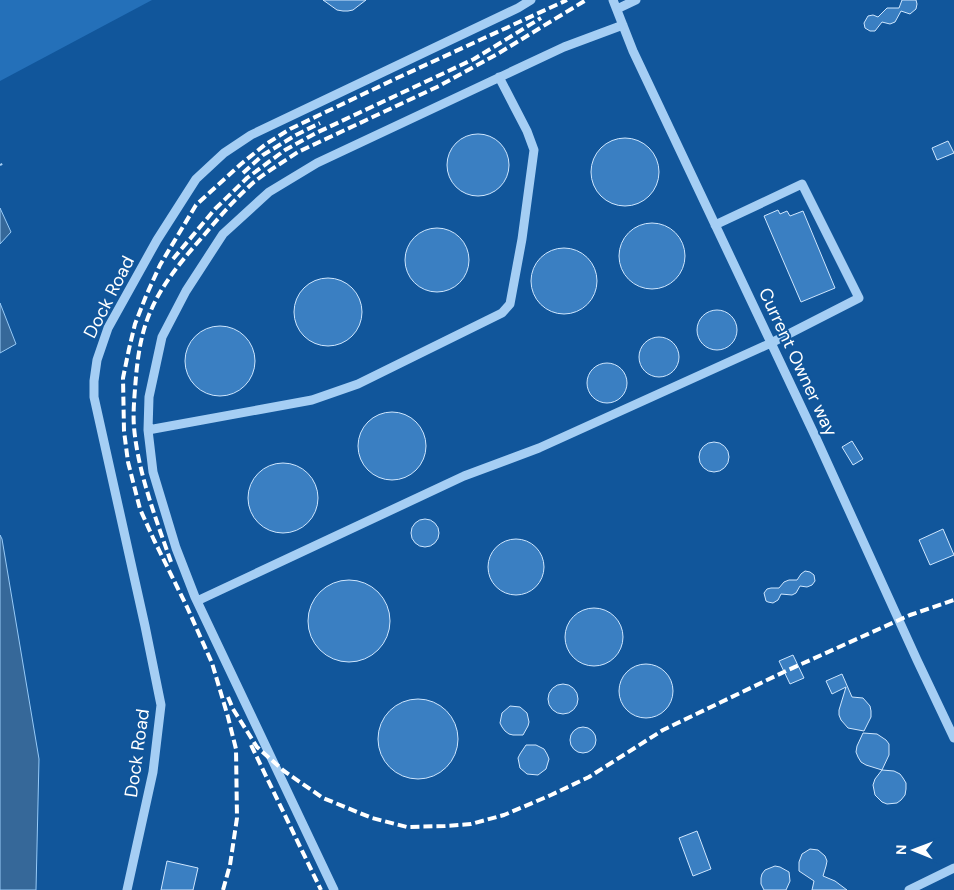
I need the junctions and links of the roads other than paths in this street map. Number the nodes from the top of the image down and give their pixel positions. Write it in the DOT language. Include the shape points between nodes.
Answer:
graph roads {
  1 [pos="531,0"];
  2 [pos="613,0"];
  3 [pos="636,0"];
  4 [pos="617,10"];
  5 [pos="623,25"];
  6 [pos="499,77"];
  7 [pos="715,225"];
  8 [pos="771,343"];
  9 [pos="148,430"];
  10 [pos="197,601"];
  11 [pos="954,738"];
  12 [pos="954,868"];
  13 [pos="127,890"];
  14 [pos="334,890"];
  15 [pos="909,890"];
  1 -- 13 [label="street, Dock Road" via="251,135 224,153 196,179 157,240 108,328 97,360 94,398 161,705 153,772"];
  2 -- 4 [label="street, Current Owner way"];
  3 -- 4 [label="street"];
  4 -- 5 [label="street, Current Owner way"];
  5 -- 6 [label="street" via="564,47"];
  5 -- 7 [label="street, Current Owner way"];
  6 -- 9 [label="street" via="317,163 269,192 222,234 162,337 149,397"];
  6 -- 9 [label="street" via="534,150 510,304 502,313 358,384 312,400"];
  7 -- 8 [label="street, Current Owner way"];
  7 -- 8 [label="street" via="802,184 859,298"];
  8 -- 10 [label="street" via="538,448 464,476"];
  8 -- 11 [label="street, Current Owner way"];
  9 -- 10 [label="street" via="152,472"];
  10 -- 14 [label="street"];
  12 -- 15 [label="street"];
}
